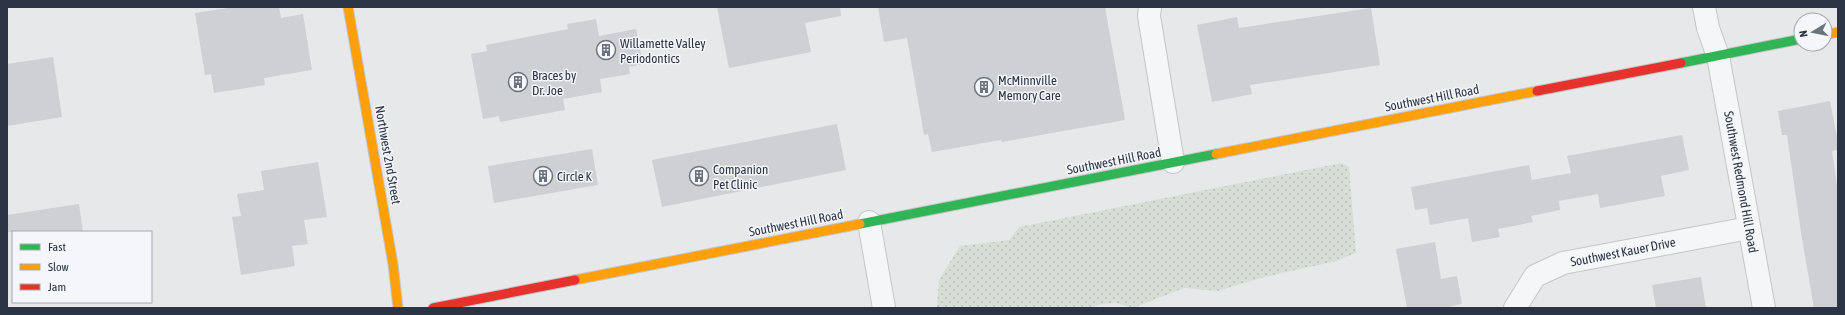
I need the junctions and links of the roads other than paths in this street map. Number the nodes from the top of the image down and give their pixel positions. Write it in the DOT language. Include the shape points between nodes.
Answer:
graph roads {
  1 [pos="348,7"];
  2 [pos="1150,7"];
  3 [pos="1704,7"];
  4 [pos="1793,41"];
  5 [pos="1718,56"];
  6 [pos="1173,162"];
  7 [pos="869,222"];
  8 [pos="1749,228"];
  9 [pos="486,297"];
  10 [pos="398,308"];
  11 [pos="433,308"];
  12 [pos="475,308"];
  13 [pos="884,308"];
  14 [pos="1515,308"];
  15 [pos="1764,308"];
  1 -- 10 [label="street, Northwest 2nd Street" via="394,264"];
  2 -- 6 [label="street" via="1149,16"];
  3 -- 5 [label="street, Southwest Redmond Hill Road"];
  4 -- 5 [label="street, Southwest Hill Road"];
  5 -- 6 [label="street, Southwest Hill Road"];
  5 -- 8 [label="street, Southwest Redmond Hill Road"];
  6 -- 7 [label="street, Southwest Hill Road"];
  7 -- 9 [label="street, Southwest Hill Road"];
  7 -- 13 [label="street"];
  8 -- 14 [label="street, Southwest Kauer Drive" via="1562,263 1535,276"];
  8 -- 15 [label="street, Southwest Redmond Hill Road"];
  9 -- 11 [label="street, Southwest Hill Road"];
  9 -- 12 [label="street"];
}
